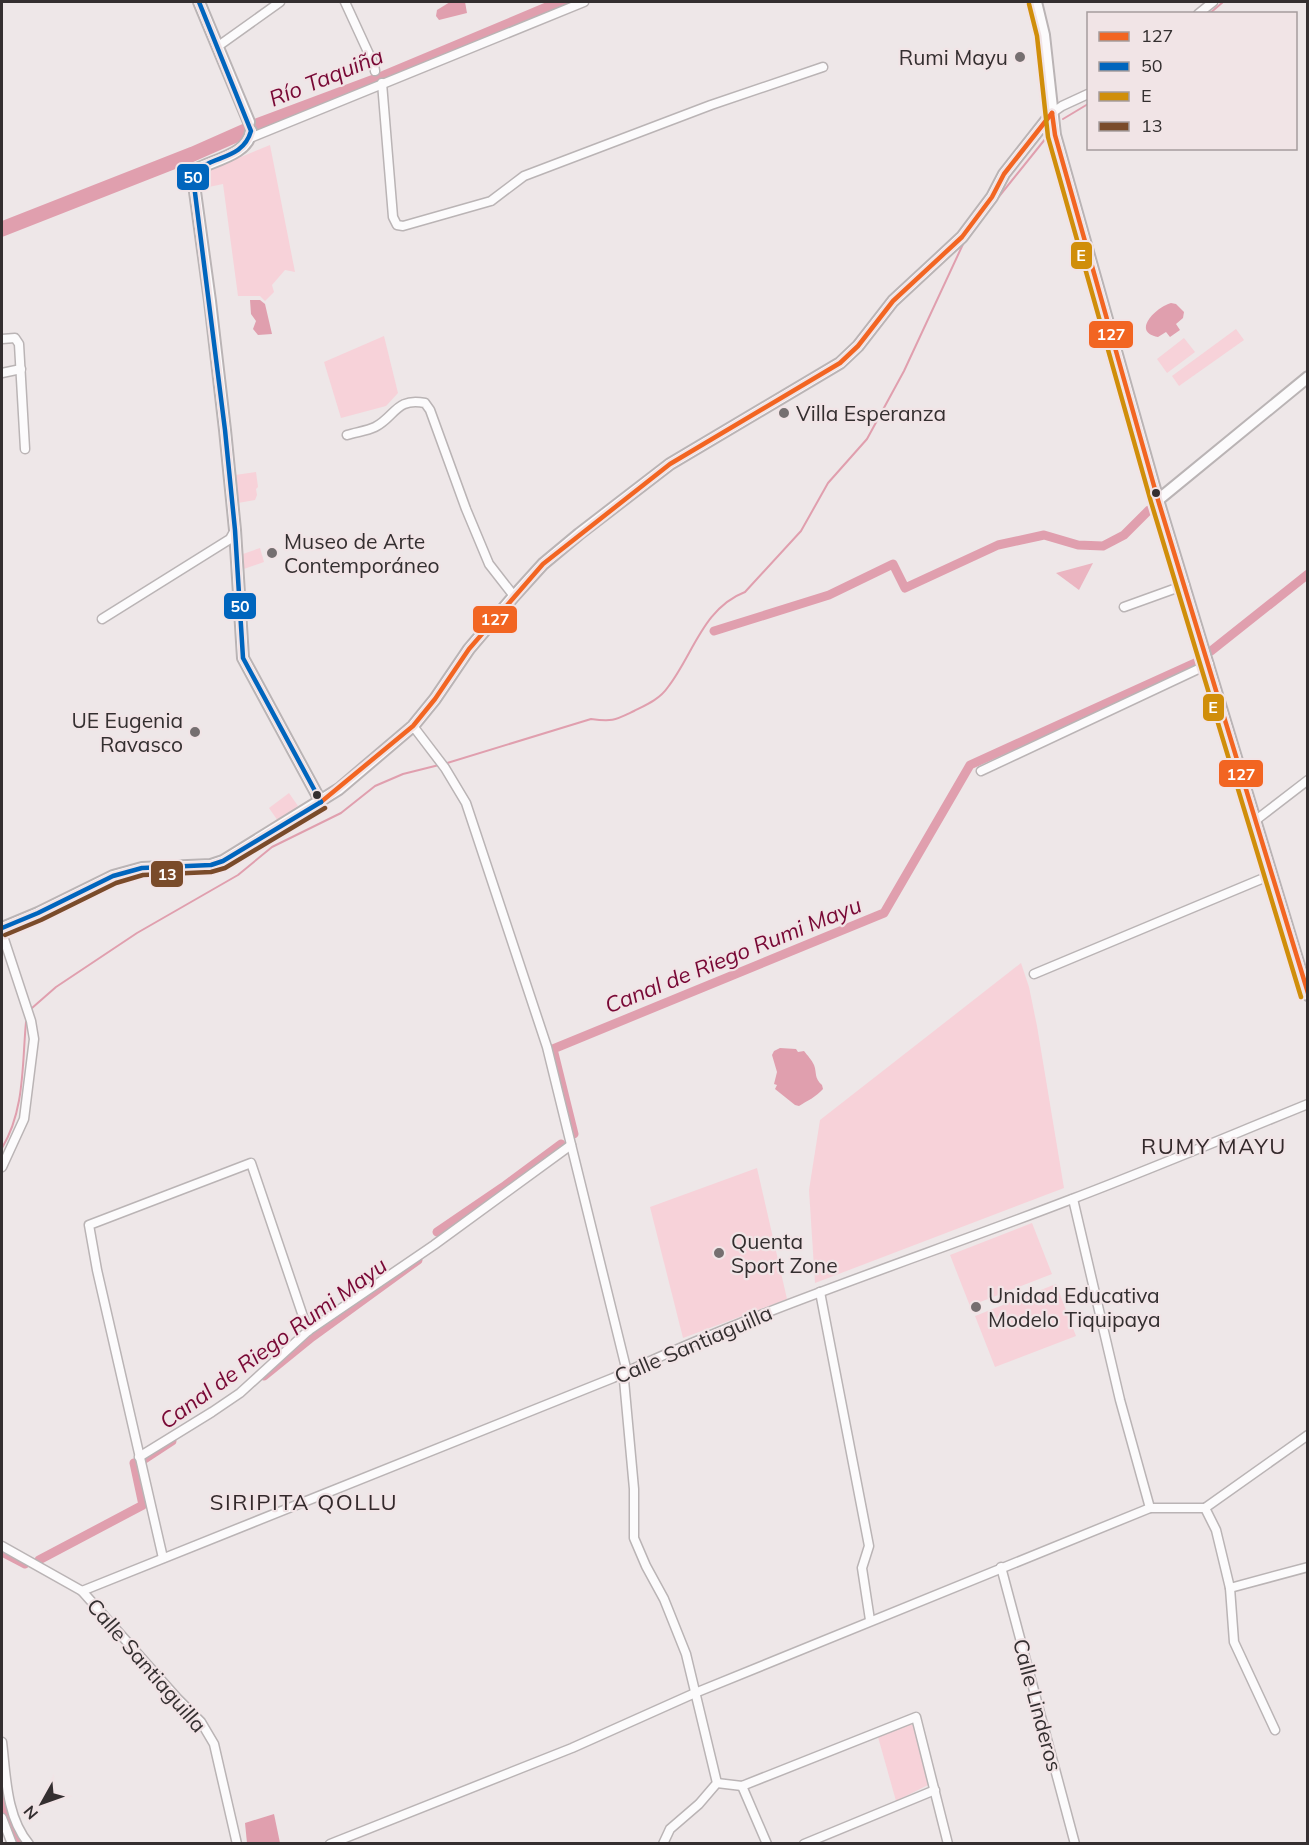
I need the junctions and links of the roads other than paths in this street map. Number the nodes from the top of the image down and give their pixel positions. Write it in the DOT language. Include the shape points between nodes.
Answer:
graph roads {
  1 [pos="199,2"];
  2 [pos="280,2"];
  3 [pos="345,2"];
  4 [pos="584,2"];
  5 [pos="1036,2"];
  6 [pos="1213,2"];
  7 [pos="1200,12"];
  8 [pos="217,47"];
  9 [pos="823,67"];
  10 [pos="375,71"];
  11 [pos="382,83"];
  12 [pos="1087,95"];
  13 [pos="1052,117"];
  14 [pos="250,129"];
  15 [pos="2,339"];
  16 [pos="21,369"];
  17 [pos="2,373"];
  18 [pos="1308,377"];
  19 [pos="347,435"];
  20 [pos="25,449"];
  21 [pos="1158,500"];
  22 [pos="235,530"];
  23 [pos="1185,585"];
  24 [pos="514,596"];
  25 [pos="1124,608"];
  26 [pos="102,619"];
  27 [pos="1209,664"];
  28 [pos="413,726"];
  29 [pos="981,771"];
  30 [pos="1308,780"];
  31 [pos="321,802"];
  32 [pos="1256,820"];
  33 [pos="1271,875"];
  34 [pos="2,928"];
  35 [pos="2,933"];
  36 [pos="1034,974"];
  37 [pos="1308,995"];
  38 [pos="1308,1104"];
  39 [pos="571,1145"];
  40 [pos="2,1167"];
  41 [pos="1073,1199"];
  42 [pos="820,1292"];
  43 [pos="308,1331"];
  44 [pos="627,1372"];
  45 [pos="1308,1435"];
  46 [pos="139,1457"];
  47 [pos="1150,1508"];
  48 [pos="1205,1508"];
  49 [pos="2,1546"];
  50 [pos="163,1558"];
  51 [pos="1001,1567"];
  52 [pos="1308,1567"];
  53 [pos="1230,1588"];
  54 [pos="82,1592"];
  55 [pos="870,1620"];
  56 [pos="695,1693"];
  57 [pos="1275,1730"];
  58 [pos="2,1742"];
  59 [pos="717,1783"];
  60 [pos="742,1786"];
  61 [pos="935,1790"];
  62 [pos="6,1805"];
  63 [pos="2,1818"];
  64 [pos="12,1844"];
  65 [pos="29,1844"];
  66 [pos="237,1844"];
  67 [pos="330,1844"];
  68 [pos="663,1844"];
  69 [pos="767,1844"];
  70 [pos="804,1844"];
  71 [pos="948,1844"];
  72 [pos="1075,1844"];
  1 -- 8 [label="main road"];
  2 -- 8 [label="street"];
  3 -- 10 [label="street"];
  4 -- 11 [label="street"];
  5 -- 13 [label="main road" via="1044,35"];
  6 -- 7 [label="street"];
  8 -- 14 [label="main road"];
  9 -- 11 [label="street" via="524,176 491,201 403,226 397,225 393,217"];
  11 -- 14 [label="street" via="360,94"];
  12 -- 13 [label="street" via="1069,102"];
  13 -- 21 [label="main road"];
  13 -- 24 [label="main road" via="1004,174 962,237 893,301 840,363 670,464 543,564"];
  14 -- 22 [label="main road" via="241,148 194,172"];
  15 -- 16 [label="street" via="15,338 19,344"];
  16 -- 17 [label="street"];
  16 -- 20 [label="street"];
  18 -- 21 [label="main road"];
  19 -- 24 [label="street" via="376,426 397,407 425,403 489,564"];
  21 -- 23 [label="main road"];
  22 -- 26 [label="street" via="230,539"];
  22 -- 31 [label="main road" via="243,658"];
  23 -- 25 [label="street"];
  23 -- 27 [label="main road"];
  24 -- 28 [label="main road" via="469,649"];
  27 -- 29 [label="street"];
  27 -- 32 [label="main road"];
  28 -- 31 [label="main road"];
  28 -- 39 [label="street" via="466,803 547,1047"];
  30 -- 32 [label="street"];
  31 -- 34 [label="main road" via="223,861 211,865 142,867 113,876"];
  32 -- 33 [label="main road"];
  33 -- 36 [label="street"];
  33 -- 37 [label="main road"];
  35 -- 40 [label="street" via="34,1039 24,1119"];
  38 -- 41 [label="street, Calle Santiaguilla"];
  39 -- 43 [label="street"];
  39 -- 44 [label="street"];
  41 -- 42 [label="street, Calle Santiaguilla"];
  41 -- 47 [label="street"];
  42 -- 44 [label="street, Calle Santiaguilla"];
  42 -- 55 [label="street" via="869,1546 862,1568"];
  43 -- 46 [label="street" via="240,1393"];
  43 -- 46 [label="street" via="251,1163 89,1226"];
  44 -- 50 [label="street, Calle Santiaguilla"];
  44 -- 56 [label="street" via="624,1380 634,1489 634,1538 686,1654"];
  45 -- 48 [label="street"];
  46 -- 50 [label="street"];
  47 -- 48 [label="street"];
  47 -- 51 [label="street"];
  48 -- 53 [label="street" via="1216,1530"];
  49 -- 54 [label="street, Calle Santiaguilla"];
  50 -- 54 [label="street, Calle Santiaguilla"];
  51 -- 55 [label="street"];
  51 -- 72 [label="street, Calle Linderos"];
  52 -- 53 [label="street"];
  53 -- 57 [label="street" via="1234,1642"];
  54 -- 66 [label="street, Calle Santiaguilla" via="201,1722 214,1744"];
  55 -- 56 [label="street"];
  56 -- 59 [label="street"];
  56 -- 67 [label="street" via="572,1748"];
  58 -- 62 [label="street"];
  59 -- 60 [label="street"];
  59 -- 68 [label="street" via="670,1829"];
  60 -- 61 [label="street" via="916,1717"];
  60 -- 69 [label="street"];
  61 -- 70 [label="street"];
  61 -- 71 [label="street"];
  62 -- 65 [label="street"];
  63 -- 64 [label="street"];
}
